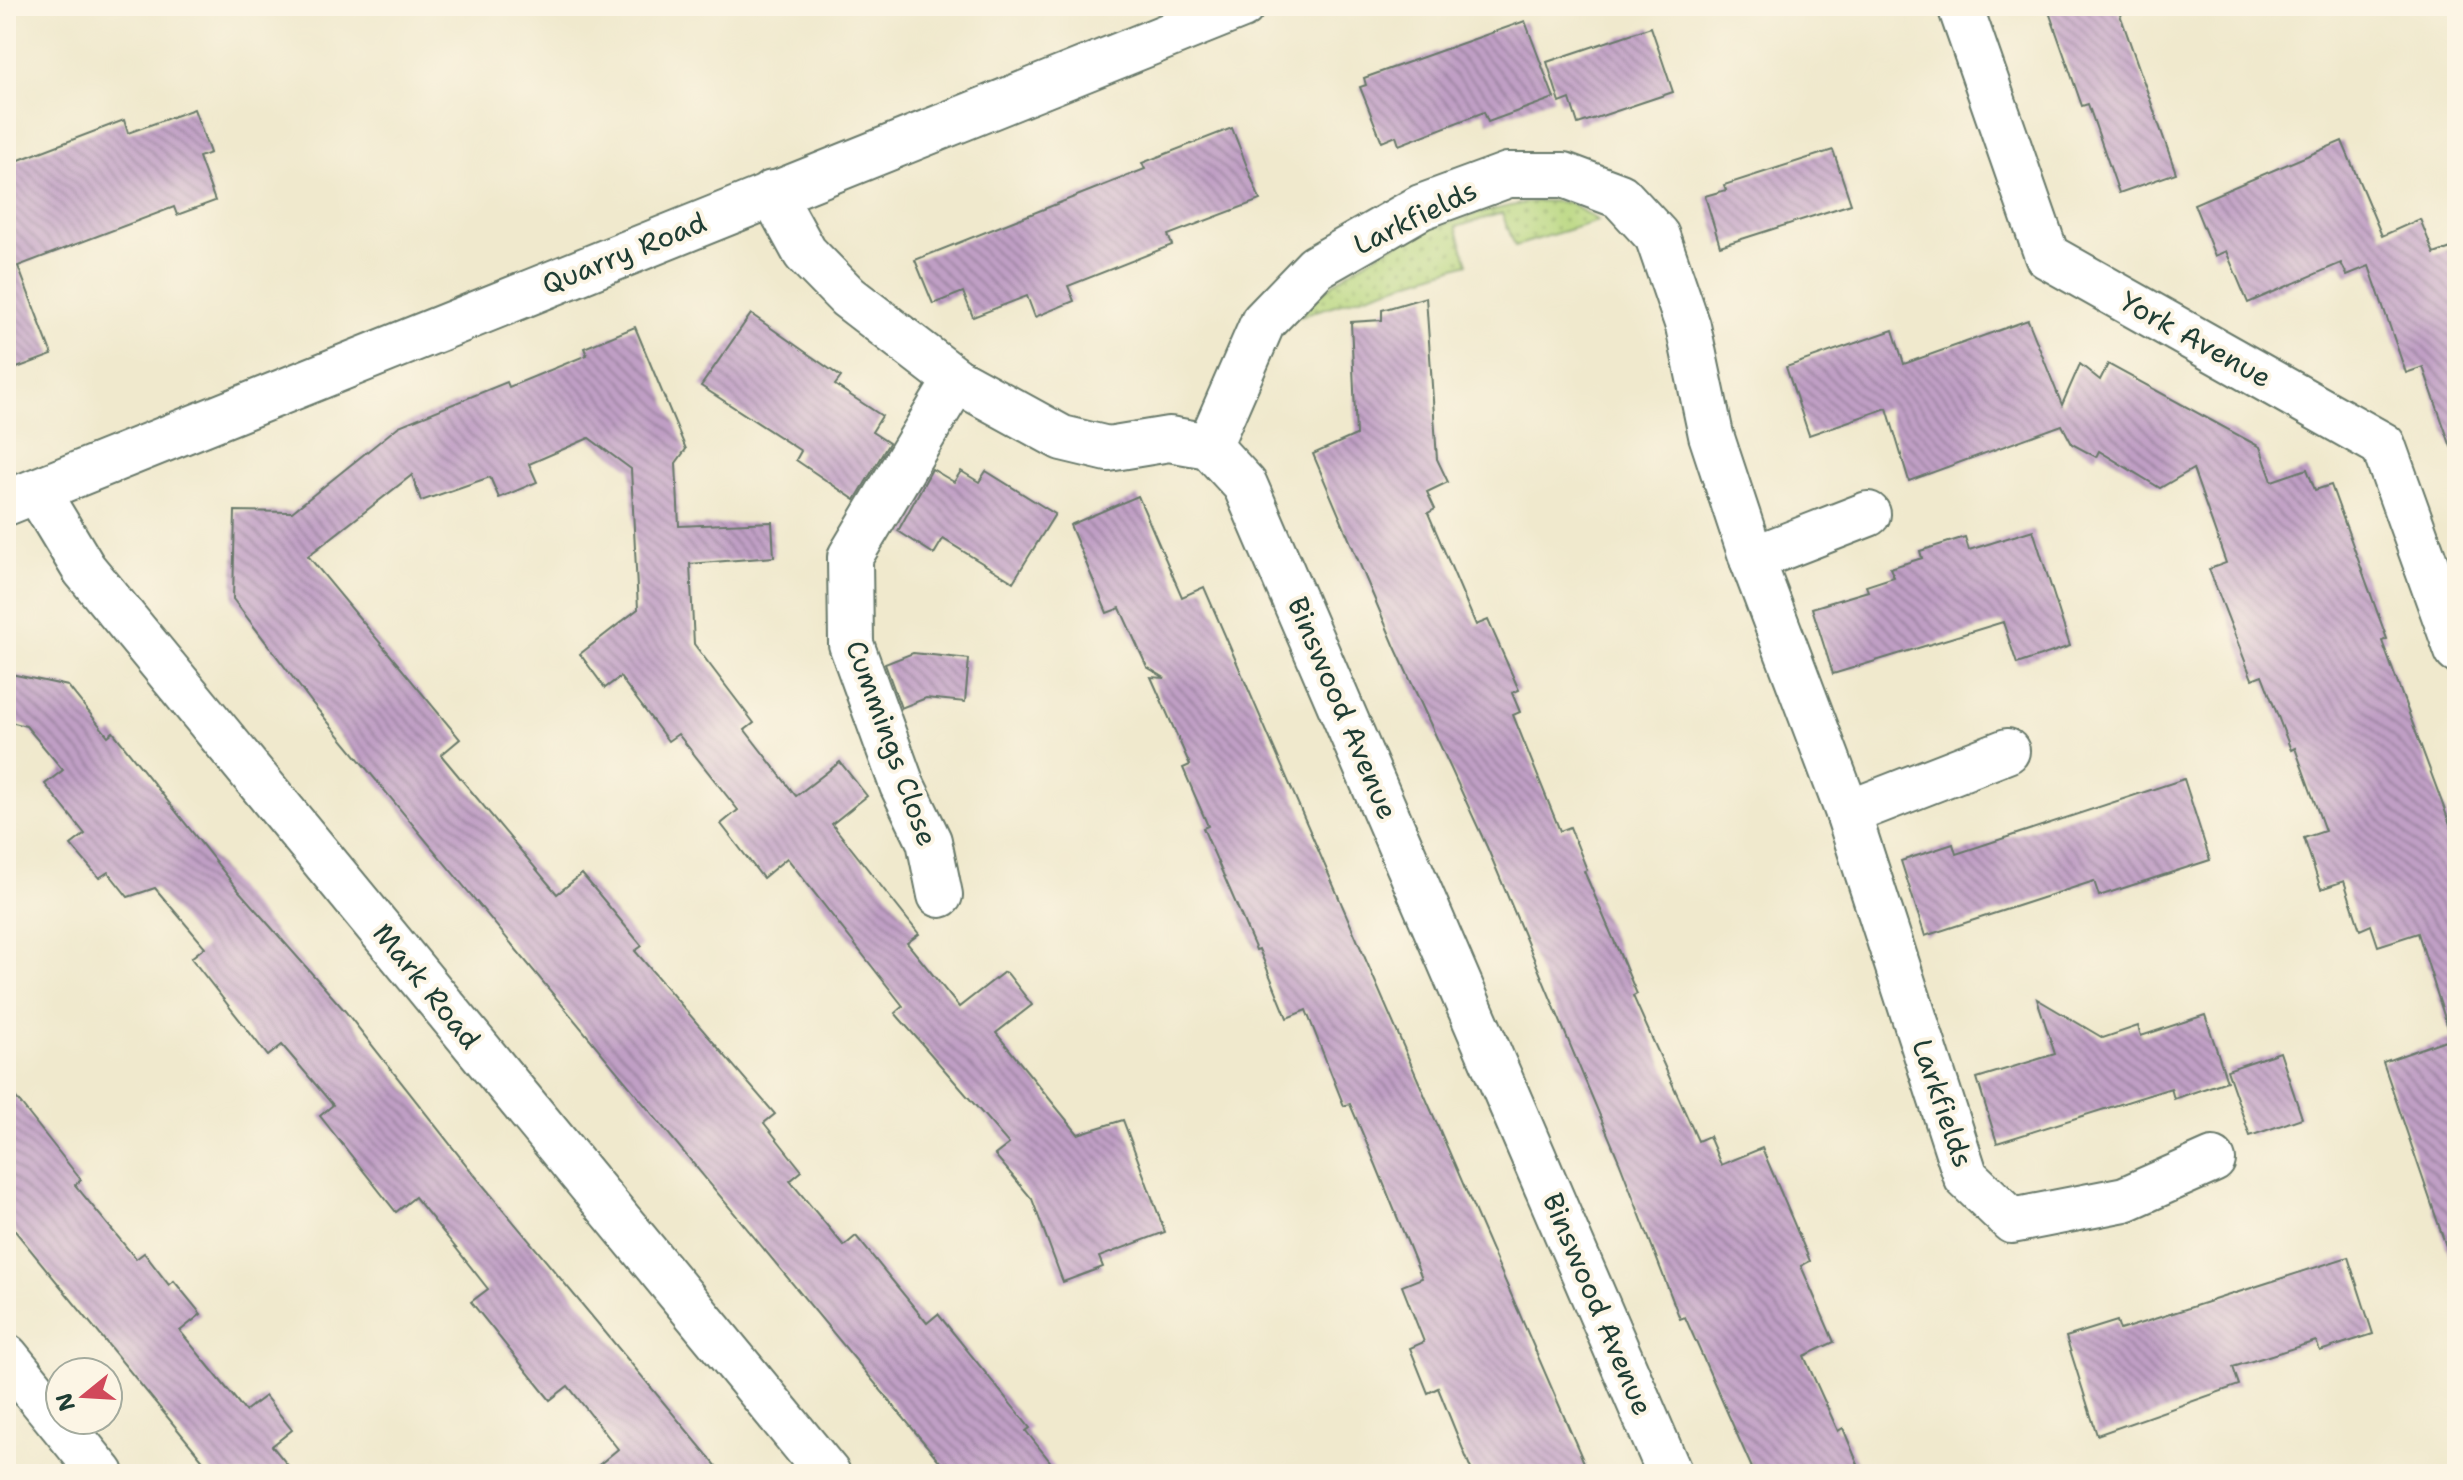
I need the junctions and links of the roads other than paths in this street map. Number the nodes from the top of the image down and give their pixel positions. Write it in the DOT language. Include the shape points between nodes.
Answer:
graph roads {
  1 [pos="1242,6"];
  2 [pos="1960,6"];
  3 [pos="772,193"];
  4 [pos="956,380"];
  5 [pos="1209,446"];
  6 [pos="22,497"];
  7 [pos="1868,514"];
  8 [pos="1752,559"];
  9 [pos="2457,651"];
  10 [pos="2007,751"];
  11 [pos="1848,813"];
  12 [pos="940,895"];
  13 [pos="2213,1160"];
  14 [pos="6,1356"];
  15 [pos="102,1474"];
  16 [pos="828,1474"];
  17 [pos="1670,1474"];
  1 -- 3 [label="street, Quarry Road"];
  2 -- 9 [label="street, York Avenue" via="2047,256 2383,445"];
  3 -- 4 [label="street" via="805,253 848,297"];
  3 -- 6 [label="street, Quarry Road"];
  4 -- 5 [label="street" via="1062,438 1108,449 1169,439"];
  4 -- 12 [label="street, Cummings Close" via="850,557 851,644 902,785 929,841"];
  5 -- 8 [label="street, Larkfields" via="1263,322 1316,267 1421,207 1508,175 1564,175 1620,196 1657,236 1688,326 1711,435"];
  5 -- 17 [label="street, Binswood Avenue" via="1245,485 1282,564"];
  6 -- 16 [label="street, Mark Road"];
  7 -- 8 [label="street"];
  8 -- 11 [label="street, Larkfields"];
  10 -- 11 [label="street"];
  11 -- 13 [label="street, Larkfields" via="1966,1177 2012,1221 2125,1199"];
  14 -- 15 [label="street"];
}
